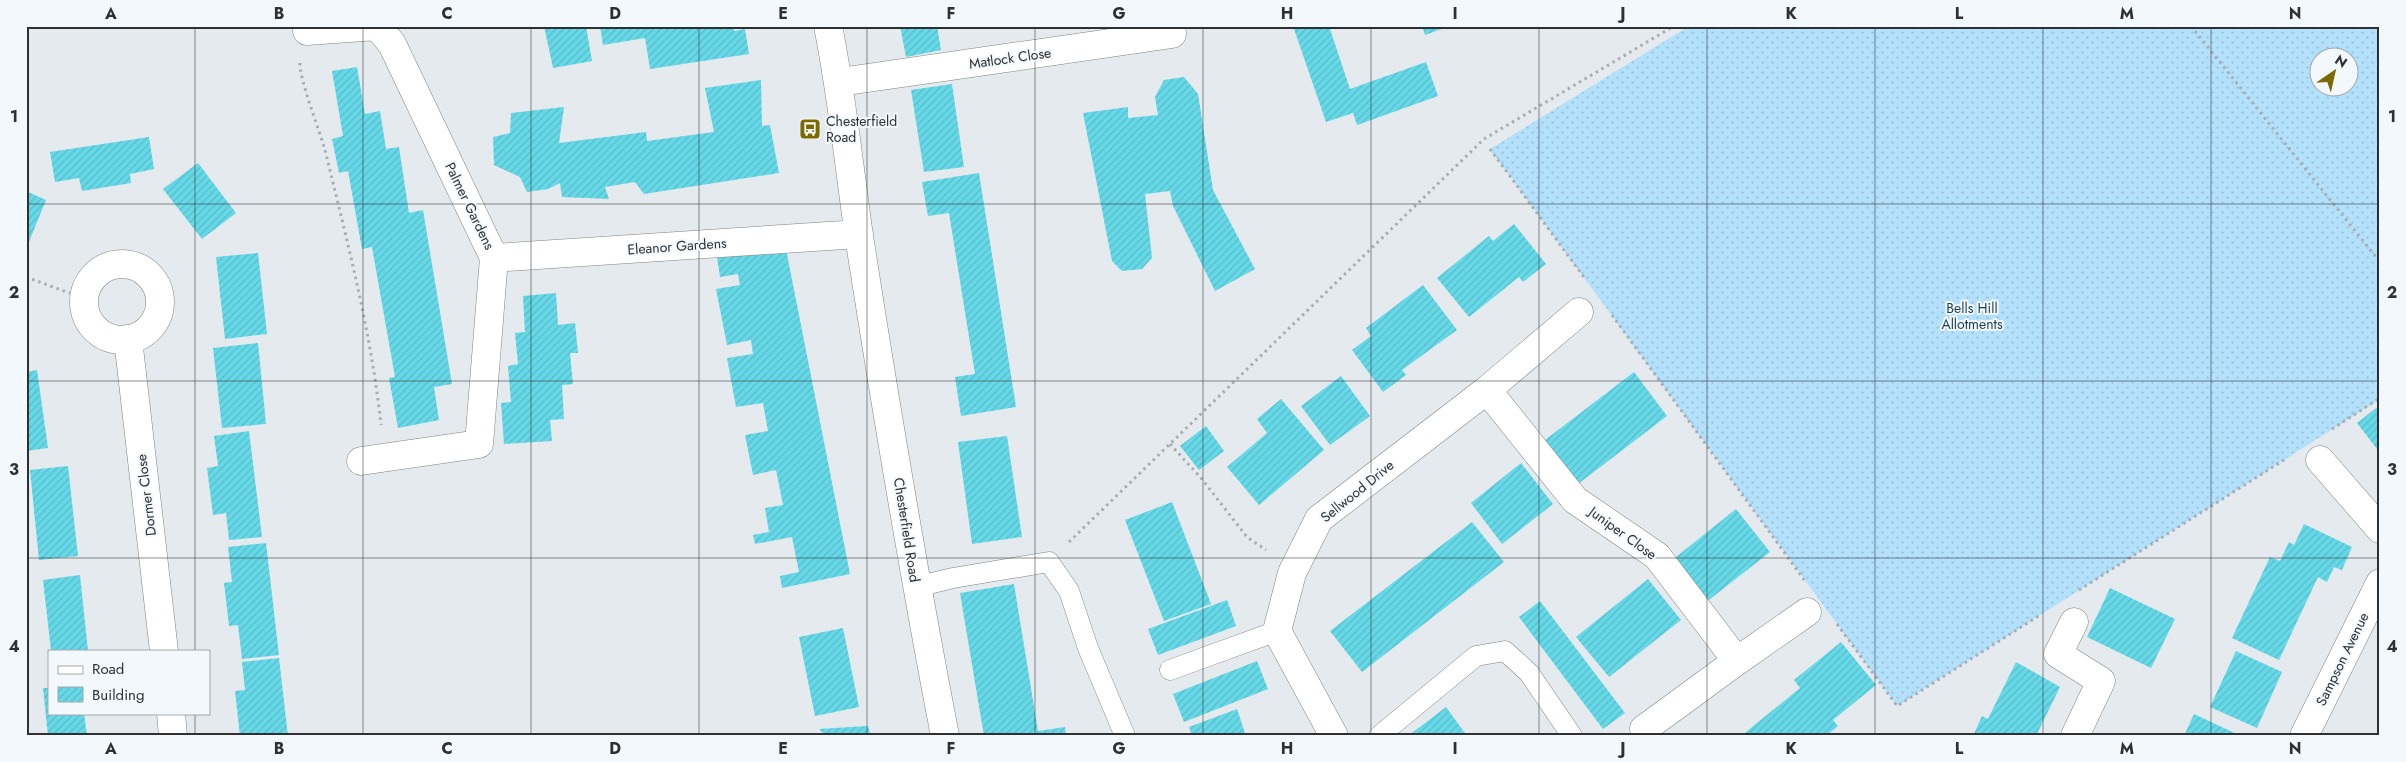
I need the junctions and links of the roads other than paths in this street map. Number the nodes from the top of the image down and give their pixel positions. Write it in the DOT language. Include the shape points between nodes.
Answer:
graph roads {
  1 [pos="828,26"];
  2 [pos="1171,26"];
  3 [pos="307,31"];
  4 [pos="840,82"];
  5 [pos="859,234"];
  6 [pos="494,258"];
  7 [pos="1579,312"];
  8 [pos="128,339"];
  9 [pos="1487,390"];
  10 [pos="372,460"];
  11 [pos="2320,460"];
  12 [pos="2380,529"];
  13 [pos="2380,583"];
  14 [pos="916,587"];
  15 [pos="1820,615"];
  16 [pos="2074,622"];
  17 [pos="1277,630"];
  18 [pos="164,650"];
  19 [pos="1737,661"];
  20 [pos="1170,670"];
  21 [pos="171,714"];
  22 [pos="1644,729"];
  23 [pos="173,736"];
  24 [pos="945,736"];
  25 [pos="1125,736"];
  26 [pos="1334,736"];
  27 [pos="1379,736"];
  28 [pos="1572,736"];
  29 [pos="2075,736"];
  30 [pos="2304,736"];
  1 -- 4 [label="street, Chesterfield Road"];
  2 -- 4 [label="street, Matlock Close" via="1172,34"];
  3 -- 6 [label="street, Palmer Gardens" via="377,26 392,44"];
  4 -- 5 [label="street, Chesterfield Road"];
  5 -- 6 [label="street, Eleanor Gardens"];
  5 -- 14 [label="street, Chesterfield Road"];
  6 -- 10 [label="street, Palmer Gardens" via="478,444"];
  7 -- 9 [label="street, Sellwood Drive"];
  8 -- 8 [label="street" via="152,326 160,302 158,289 145,272 120,264 102,269 92,278 83,298 84,310 92,326 108,338"];
  8 -- 18 [label="street, Dormer Close"];
  9 -- 17 [label="street, Sellwood Drive" via="1319,519 1296,566"];
  9 -- 19 [label="street, Juniper Close" via="1575,500 1657,556"];
  11 -- 12 [label="street"];
  13 -- 30 [label="street, Sampson Avenue"];
  14 -- 24 [label="street, Chesterfield Road"];
  14 -- 25 [label="lane" via="1049,562 1069,591 1088,648"];
  15 -- 19 [label="street"];
  16 -- 29 [label="street" via="2058,654 2101,681"];
  17 -- 20 [label="lane"];
  17 -- 26 [label="street"];
  19 -- 22 [label="street"];
  21 -- 23 [label="street"];
  27 -- 28 [label="lane" via="1476,656 1504,651 1529,673"];
}
